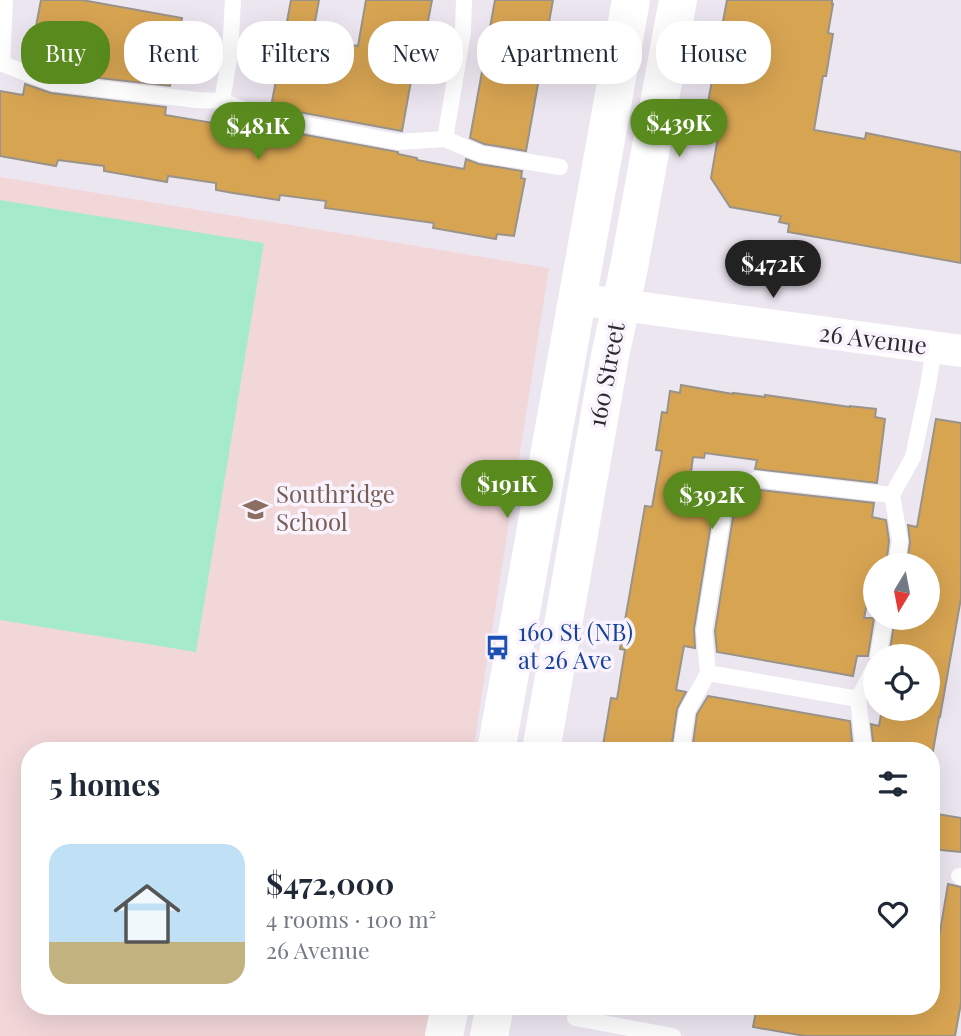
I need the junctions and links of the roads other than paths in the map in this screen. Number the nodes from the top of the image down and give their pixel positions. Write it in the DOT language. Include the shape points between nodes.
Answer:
graph roads {
  1 [pos="5,0"];
  2 [pos="233,0"];
  3 [pos="464,0"];
  4 [pos="631,0"];
  5 [pos="678,0"];
  6 [pos="1,63"];
  7 [pos="222,101"];
  8 [pos="444,139"];
  9 [pos="560,167"];
  10 [pos="577,299"];
  11 [pos="620,306"];
  12 [pos="947,350"];
  13 [pos="892,495"];
  14 [pos="898,553"];
  15 [pos="708,673"];
  16 [pos="863,689"];
  17 [pos="858,699"];
  18 [pos="498,742"];
  19 [pos="543,742"];
  20 [pos="682,742"];
  21 [pos="863,742"];
  22 [pos="448,1015"];
  23 [pos="472,1015"];
  24 [pos="493,1015"];
  25 [pos="576,1018"];
  26 [pos="444,1036"];
  27 [pos="468,1036"];
  28 [pos="489,1036"];
  29 [pos="673,1036"];
  1 -- 6 [label="lane"];
  2 -- 7 [label="lane"];
  3 -- 8 [label="lane" via="463,32"];
  4 -- 10 [label="main road, 160 Street"];
  5 -- 11 [label="main road, 160 Street"];
  6 -- 7 [label="lane" via="52,83"];
  7 -- 8 [label="lane" via="260,116 398,142"];
  8 -- 9 [label="lane" via="481,154"];
  10 -- 11 [label="street, 26 Avenue"];
  10 -- 18 [label="main road, 160 Street"];
  11 -- 12 [label="street, 26 Avenue"];
  11 -- 19 [label="main road, 160 Street"];
  12 -- 13 [label="lane" via="928,386 913,457"];
  13 -- 14 [label="lane" via="901,541"];
  13 -- 15 [label="lane" via="757,479 736,490 724,507 704,631"];
  15 -- 17 [label="lane"];
  15 -- 20 [label="lane" via="687,711"];
  16 -- 17 [label="lane"];
  17 -- 21 [label="lane"];
  22 -- 26 [label="main road"];
  23 -- 27 [label="main road"];
  24 -- 28 [label="main road"];
  25 -- 29 [label="lane"];
}
